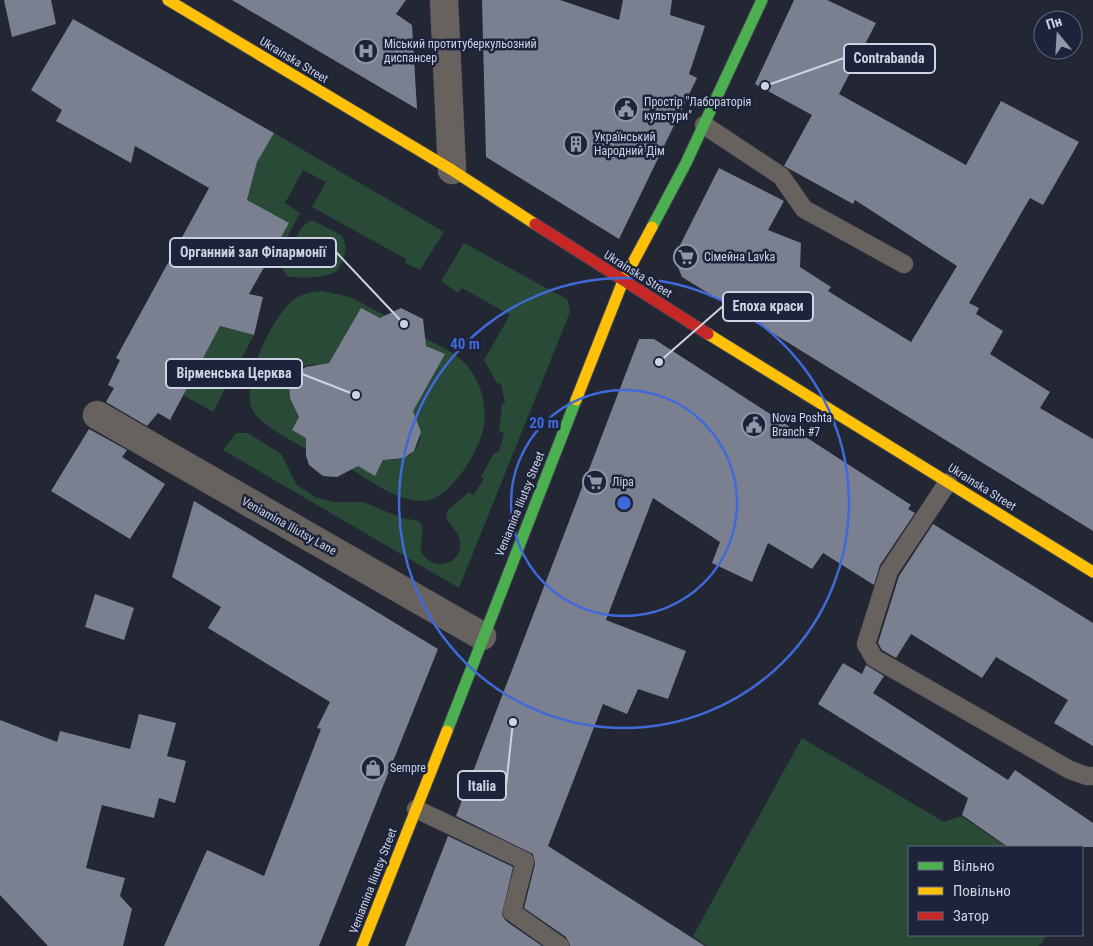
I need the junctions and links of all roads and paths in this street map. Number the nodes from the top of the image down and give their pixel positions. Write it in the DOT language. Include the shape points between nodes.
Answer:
graph roads {
  1 [pos="168,0"];
  2 [pos="444,0"];
  3 [pos="762,0"];
  4 [pos="704,125"];
  5 [pos="452,170"];
  6 [pos="904,264"];
  7 [pos="623,281"];
  8 [pos="97,415"];
  9 [pos="948,482"];
  10 [pos="1093,572"];
  11 [pos="482,636"];
  12 [pos="1093,776"];
  13 [pos="416,809"];
  14 [pos="362,946"];
  15 [pos="560,946"];
  1 -- 5 [label="street, Ukrainska Street"];
  2 -- 5 [label="street"];
  3 -- 4 [label="street, Veniamina Iliutsy Street"];
  4 -- 6 [label="lane" via="781,176 804,209"];
  4 -- 7 [label="street, Veniamina Iliutsy Street"];
  5 -- 7 [label="street, Ukrainska Street"];
  7 -- 9 [label="street, Ukrainska Street"];
  7 -- 11 [label="street, Veniamina Iliutsy Street"];
  8 -- 11 [label="street, Veniamina Iliutsy Lane"];
  9 -- 10 [label="street, Ukrainska Street"];
  9 -- 12 [label="lane" via="889,571 866,644 874,658 1070,770"];
  11 -- 13 [label="street, Veniamina Iliutsy Street"];
  13 -- 14 [label="street, Veniamina Iliutsy Street"];
  13 -- 15 [label="lane" via="525,861 512,912"];
}
